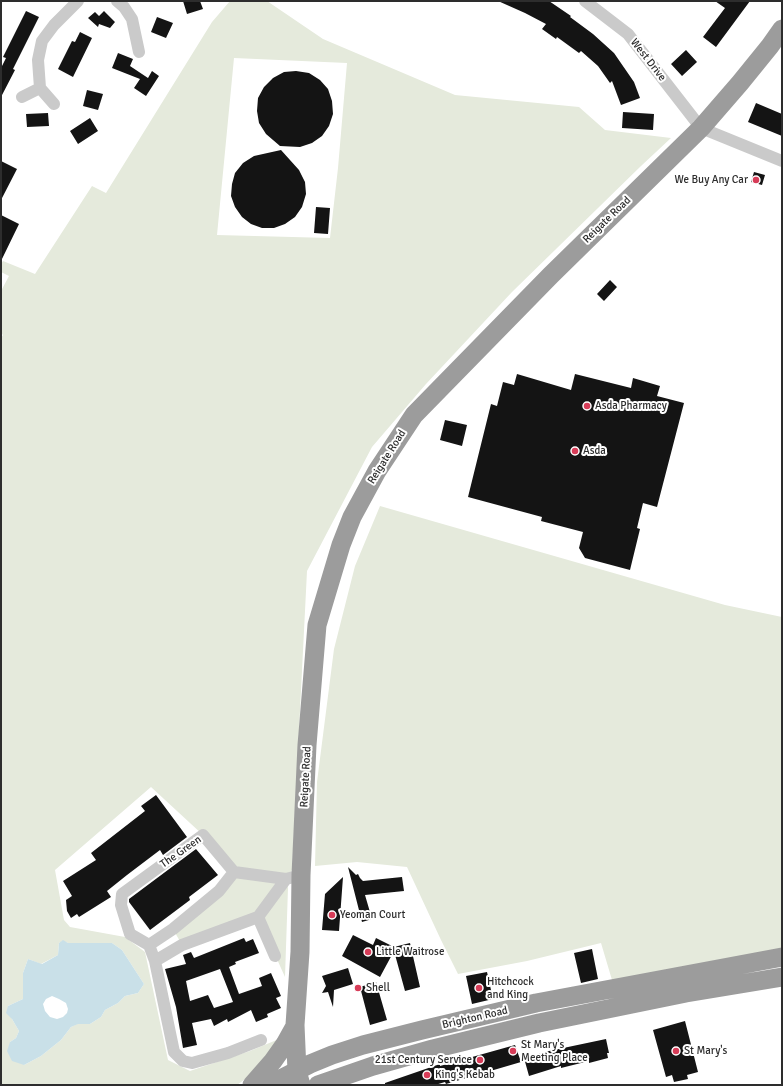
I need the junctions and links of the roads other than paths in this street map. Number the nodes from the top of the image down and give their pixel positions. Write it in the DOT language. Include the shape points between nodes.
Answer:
graph roads {
  1 [pos="78,1"];
  2 [pos="117,1"];
  3 [pos="585,1"];
  4 [pos="782,29"];
  5 [pos="140,52"];
  6 [pos="40,88"];
  7 [pos="22,97"];
  8 [pos="54,104"];
  9 [pos="700,128"];
  10 [pos="782,161"];
  11 [pos="234,872"];
  12 [pos="294,877"];
  13 [pos="258,917"];
  14 [pos="173,929"];
  15 [pos="149,945"];
  16 [pos="182,945"];
  17 [pos="275,956"];
  18 [pos="782,957"];
  19 [pos="155,961"];
  20 [pos="782,977"];
  21 [pos="295,1025"];
  22 [pos="262,1040"];
  23 [pos="332,1055"];
  24 [pos="299,1078"];
  25 [pos="252,1085"];
  26 [pos="269,1085"];
  27 [pos="314,1085"];
  28 [pos="318,1085"];
  1 -- 6 [label="street" via="42,41 38,60"];
  2 -- 5 [label="street" via="132,19"];
  3 -- 9 [label="street, West Drive" via="628,34"];
  4 -- 9 [label="highway, Reigate Road" via="740,83"];
  6 -- 7 [label="street"];
  6 -- 8 [label="street"];
  9 -- 10 [label="street"];
  9 -- 12 [label="highway, Reigate Road" via="550,275 414,415 377,471 352,517 341,544 317,625"];
  11 -- 12 [label="street"];
  11 -- 14 [label="street" via="219,891"];
  11 -- 15 [label="street, The Green" via="203,835 122,894 121,905 130,934"];
  12 -- 13 [label="street"];
  12 -- 21 [label="highway, Reigate Road" via="300,952"];
  13 -- 16 [label="street"];
  13 -- 17 [label="street"];
  14 -- 15 [label="street"];
  14 -- 16 [label="street"];
  15 -- 19 [label="street"];
  16 -- 19 [label="street"];
  18 -- 23 [label="highway, Brighton Road" via="536,1003 386,1039"];
  19 -- 22 [label="street" via="174,1052 183,1061 192,1063 228,1054"];
  20 -- 28 [label="highway, Brighton Road" via="686,993 539,1023 433,1049"];
  21 -- 23 [label="highway" via="301,1040 309,1049"];
  21 -- 24 [label="highway, Reigate Road"];
  21 -- 25 [label="highway" via="273,1061"];
  23 -- 24 [label="highway, Brighton Road"];
  24 -- 26 [label="highway, Brighton Road"];
  24 -- 27 [label="highway"];
}
